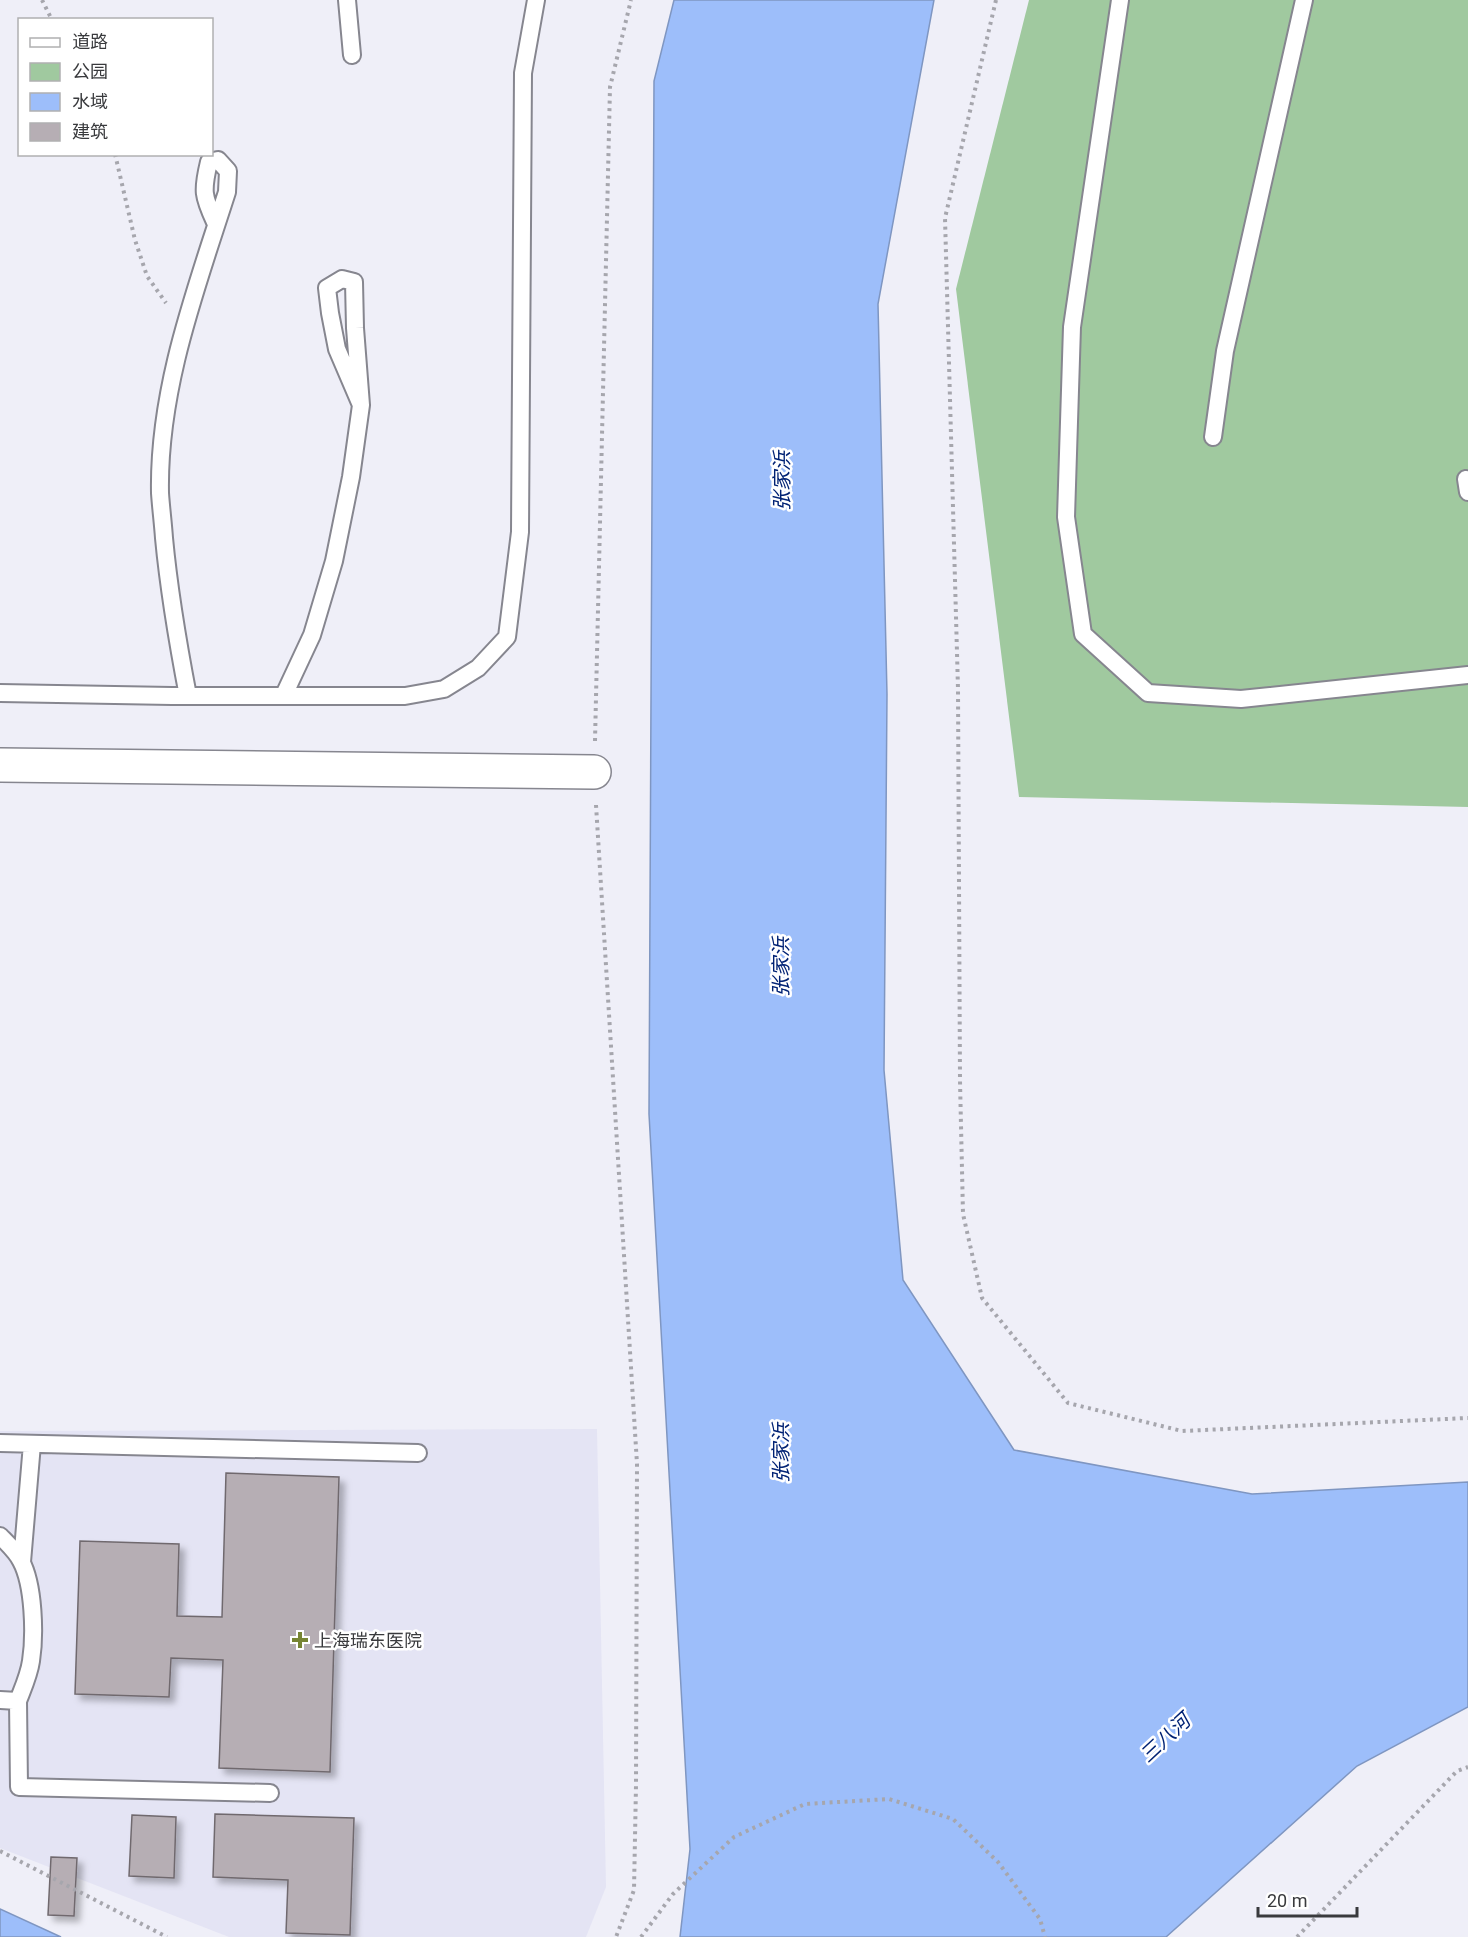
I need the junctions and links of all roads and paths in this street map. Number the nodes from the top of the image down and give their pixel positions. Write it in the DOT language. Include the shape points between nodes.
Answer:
graph roads {
  1 [pos="42,0"];
  2 [pos="347,0"];
  3 [pos="536,0"];
  4 [pos="631,0"];
  5 [pos="996,0"];
  6 [pos="1120,0"];
  7 [pos="1304,0"];
  8 [pos="51,18"];
  9 [pos="352,55"];
  10 [pos="115,156"];
  11 [pos="215,222"];
  12 [pos="187,315"];
  13 [pos="361,405"];
  14 [pos="1214,437"];
  15 [pos="1468,675"];
  16 [pos="0,693"];
  17 [pos="284,695"];
  18 [pos="188,696"];
  19 [pos="0,765"];
  20 [pos="594,772"];
  21 [pos="1468,1418"];
  22 [pos="0,1443"];
  23 [pos="32,1444"];
  24 [pos="418,1453"];
  25 [pos="24,1528"];
  26 [pos="0,1536"];
  27 [pos="22,1562"];
  28 [pos="0,1700"];
  29 [pos="18,1701"];
  30 [pos="1468,1767"];
  31 [pos="270,1793"];
  32 [pos="0,1851"];
  33 [pos="167,1937"];
  34 [pos="616,1937"];
  35 [pos="641,1937"];
  36 [pos="1045,1937"];
  37 [pos="1297,1937"];
  1 -- 8 [label="path"];
  2 -- 9 [label="lane"];
  3 -- 17 [label="lane" via="523,73 520,532 507,638 478,668 444,689 405,696"];
  4 -- 20 [label="path" via="610,87"];
  5 -- 21 [label="path" via="945,218 958,689 963,1214 982,1298 1068,1403 1182,1431"];
  6 -- 15 [label="lane" via="1072,327 1066,517 1083,634 1148,693 1241,699"];
  7 -- 14 [label="lane" via="1225,351"];
  10 -- 12 [label="path" via="147,276 169,307"];
  11 -- 12 [label="lane" via="204,198 204,182 209,162 218,160 228,171 227,192"];
  12 -- 18 [label="lane" via="164,427 160,493 177,639"];
  13 -- 13 [label="lane" via="354,282 342,279 327,288 330,313 337,349"];
  13 -- 17 [label="lane" via="334,561 312,635"];
  16 -- 18 [label="lane"];
  17 -- 18 [label="lane"];
  19 -- 20 [label="street"];
  20 -- 34 [label="path" via="637,1464 634,1890"];
  22 -- 23 [label="lane"];
  23 -- 24 [label="lane"];
  23 -- 25 [label="lane"];
  25 -- 26 [label="lane"];
  25 -- 27 [label="lane"];
  26 -- 27 [label="lane"];
  27 -- 29 [label="lane" via="33,1609 31,1661"];
  28 -- 29 [label="lane"];
  29 -- 31 [label="lane" via="20,1787"];
  30 -- 37 [label="path" via="1457,1771"];
  32 -- 33 [label="path"];
  35 -- 36 [label="path" via="673,1894 734,1837 805,1804 889,1799 953,1819 998,1862 1040,1919"];
}
